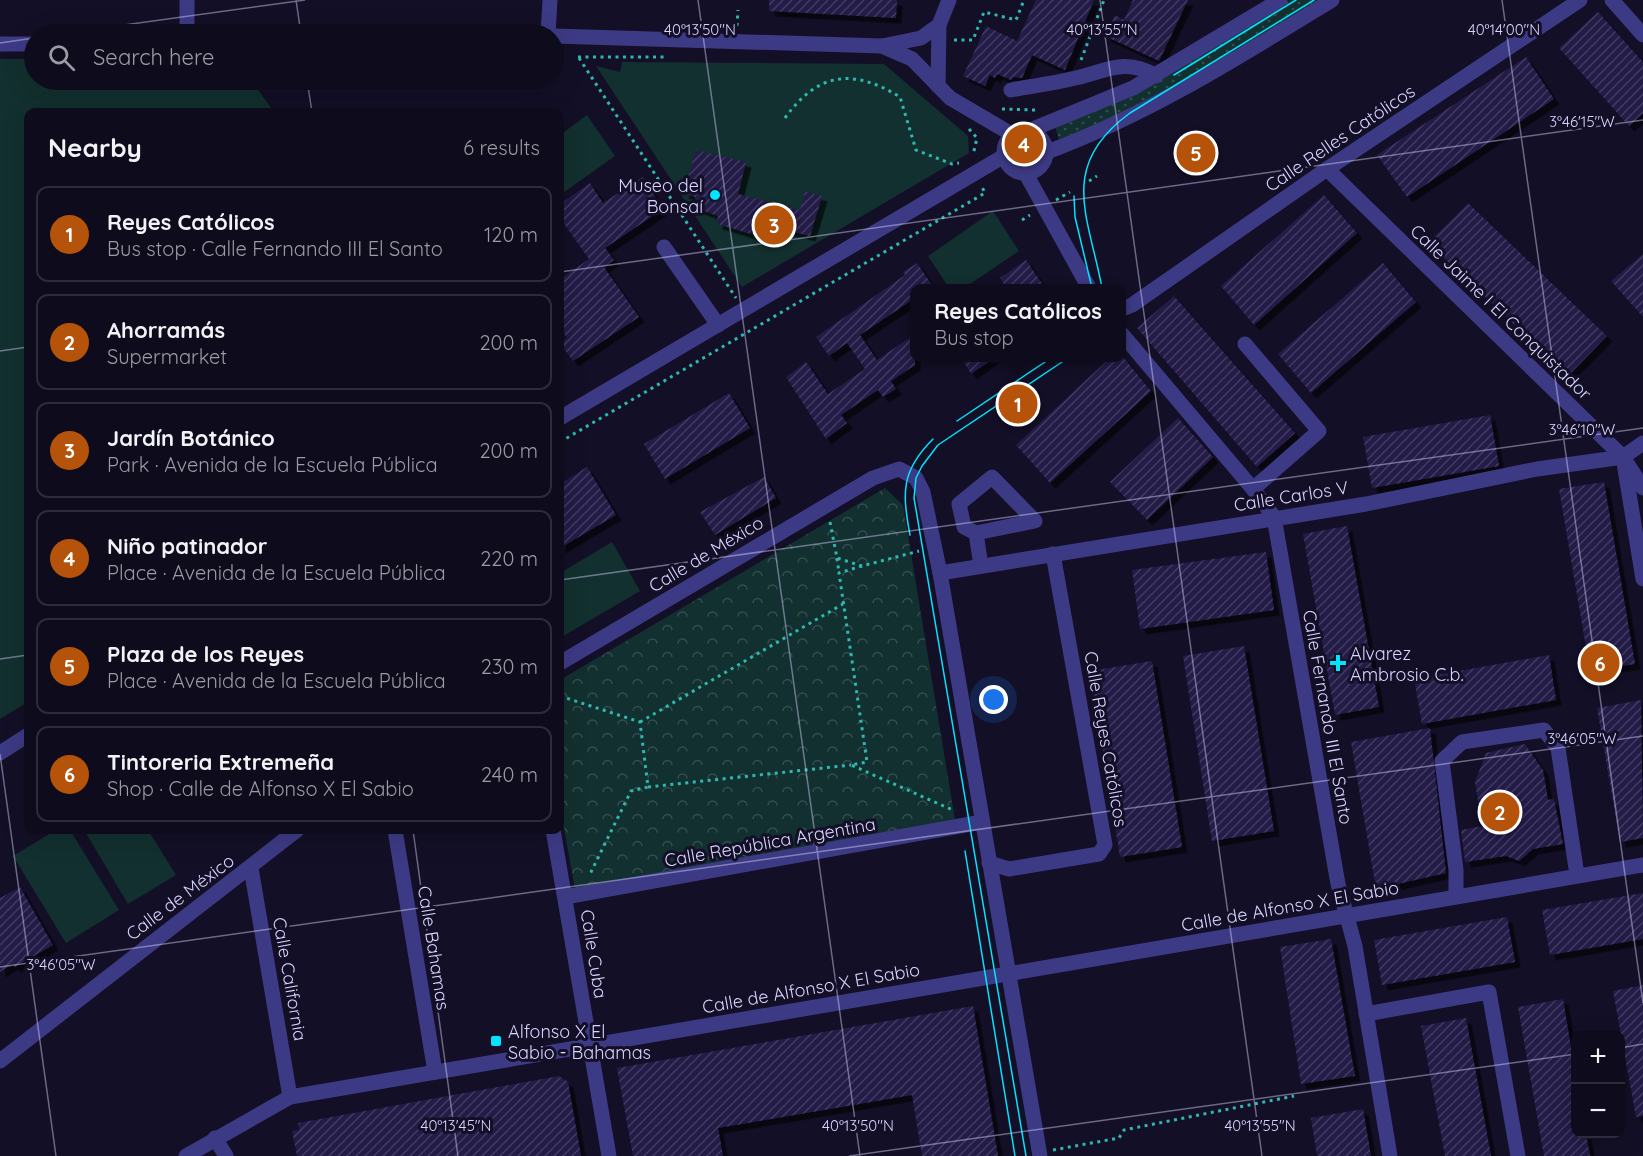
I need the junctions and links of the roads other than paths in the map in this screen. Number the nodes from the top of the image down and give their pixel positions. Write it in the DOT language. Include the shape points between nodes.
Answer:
graph roads {
  1 [pos="187,0"];
  2 [pos="550,0"];
  3 [pos="949,0"];
  4 [pos="1280,0"];
  5 [pos="1332,0"];
  6 [pos="1580,0"];
  7 [pos="1612,0"];
  8 [pos="187,24"];
  9 [pos="549,24"];
  10 [pos="939,25"];
  11 [pos="1643,35"];
  12 [pos="564,37"];
  13 [pos="0,44"];
  14 [pos="24,44"];
  15 [pos="882,46"];
  16 [pos="1156,76"];
  17 [pos="938,86"];
  18 [pos="1011,90"];
  19 [pos="1021,133"];
  20 [pos="1047,152"];
  21 [pos="1004,156"];
  22 [pos="1327,169"];
  23 [pos="1026,174"];
  24 [pos="664,248"];
  25 [pos="1087,284"];
  26 [pos="1126,307"];
  27 [pos="718,325"];
  28 [pos="1126,339"];
  29 [pos="1245,344"];
  30 [pos="564,416"];
  31 [pos="1643,443"];
  32 [pos="1623,457"];
  33 [pos="1253,489"];
  34 [pos="1643,489"];
  35 [pos="1274,517"];
  36 [pos="976,533"];
  37 [pos="1053,554"];
  38 [pos="981,566"];
  39 [pos="1642,571"];
  40 [pos="940,573"];
  41 [pos="564,661"];
  42 [pos="24,738"];
  43 [pos="0,753"];
  44 [pos="982,822"];
  45 [pos="292,834"];
  46 [pos="396,834"];
  47 [pos="554,834"];
  48 [pos="989,863"];
  49 [pos="1643,865"];
  50 [pos="251,868"];
  51 [pos="1577,876"];
  52 [pos="1456,895"];
  53 [pos="572,897"];
  54 [pos="1347,916"];
  55 [pos="1008,975"];
  56 [pos="1366,1014"];
  57 [pos="590,1044"];
  58 [pos="0,1061"];
  59 [pos="435,1072"];
  60 [pos="290,1097"];
  61 [pos="215,1138"];
  62 [pos="1040,1155"];
  63 [pos="186,1156"];
  64 [pos="226,1156"];
  65 [pos="609,1156"];
  66 [pos="1390,1156"];
  67 [pos="1518,1156"];
  1 -- 8 [label="street"];
  2 -- 9 [label="street"];
  3 -- 10 [label="street"];
  4 -- 16 [label="street"];
  5 -- 20 [label="street" via="1160,103"];
  6 -- 22 [label="street, Calle Relles Católicos"];
  7 -- 11 [label="street"];
  10 -- 15 [label="street" via="921,38"];
  10 -- 17 [label="street"];
  12 -- 15 [label="street"];
  13 -- 14 [label="street"];
  15 -- 17 [label="street" via="912,59"];
  16 -- 18 [label="street" via="1142,68 1112,66 1073,79"];
  16 -- 19 [label="street"];
  17 -- 19 [label="street" via="950,98"];
  19 -- 20 [label="street" via="1041,138"];
  19 -- 21 [label="street" via="1005,147"];
  20 -- 23 [label="street" via="1042,165"];
  21 -- 23 [label="street" via="1012,169"];
  21 -- 27 [label="street"];
  22 -- 26 [label="street, Calle Relles Católicos"];
  22 -- 32 [label="street, Calle Jaime I El Conquistador"];
  23 -- 25 [label="street"];
  24 -- 27 [label="street"];
  27 -- 30 [label="street"];
  28 -- 33 [label="street, Calle Fernando III El Santo"];
  29 -- 33 [label="street" via="1319,430"];
  31 -- 32 [label="street, Calle Carlos V"];
  32 -- 34 [label="street, Calle Jaime I El Conquistador"];
  32 -- 35 [label="street, Calle Carlos V"];
  32 -- 39 [label="street"];
  33 -- 35 [label="street, Calle Fernando III El Santo"];
  35 -- 37 [label="street, Calle Carlos V"];
  35 -- 54 [label="street, Calle Fernando III El Santo" via="1338,884"];
  36 -- 36 [label="street" via="964,527 959,504 992,477 1035,521"];
  36 -- 38 [label="street"];
  37 -- 38 [label="street, Calle Carlos V"];
  37 -- 48 [label="street, Calle Reyes Católicos" via="1105,845 1099,854 1009,868"];
  38 -- 40 [label="street, Calle Carlos V"];
  40 -- 41 [label="street, Calle de México" via="923,492 916,478 899,469 873,478"];
  40 -- 44 [label="street"];
  42 -- 43 [label="street"];
  44 -- 48 [label="street"];
  44 -- 53 [label="street, Calle República Argentina"];
  45 -- 50 [label="street, Calle de México"];
  46 -- 59 [label="street, Calle Bahamas"];
  47 -- 53 [label="street, Calle Cuba"];
  48 -- 55 [label="street"];
  49 -- 51 [label="street, Calle de Alfonso X El Sabio"];
  50 -- 58 [label="street, Calle de México"];
  50 -- 60 [label="street, Calle California"];
  51 -- 52 [label="street, Calle de Alfonso X El Sabio"];
  51 -- 52 [label="street" via="1558,748 1544,730 1462,742 1442,761"];
  52 -- 54 [label="street, Calle de Alfonso X El Sabio"];
  53 -- 57 [label="street, Calle Cuba"];
  54 -- 55 [label="street, Calle de Alfonso X El Sabio"];
  54 -- 56 [label="street, Calle Fernando III El Santo"];
  55 -- 57 [label="street, Calle de Alfonso X El Sabio"];
  55 -- 62 [label="street"];
  56 -- 66 [label="street, Calle Fernando III El Santo"];
  56 -- 67 [label="street" via="1489,992"];
  57 -- 59 [label="street, Calle de Alfonso X El Sabio"];
  57 -- 65 [label="street, Calle Cuba"];
  59 -- 60 [label="street, Calle de Alfonso X El Sabio"];
  60 -- 61 [label="street, Calle de Alfonso X El Sabio"];
  61 -- 63 [label="street, Calle de Alfonso X El Sabio"];
  61 -- 64 [label="street"];
}
